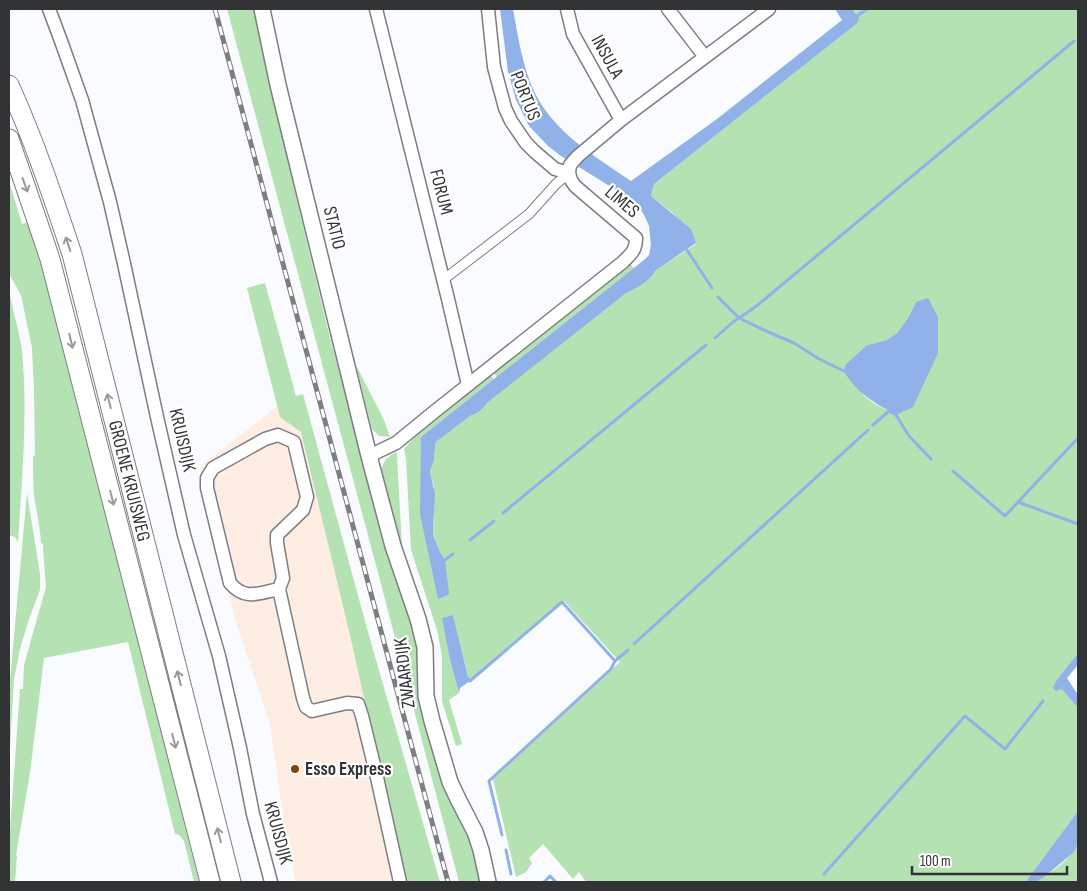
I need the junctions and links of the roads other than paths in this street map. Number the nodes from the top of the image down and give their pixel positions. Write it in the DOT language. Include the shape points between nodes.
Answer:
graph roads {
  1 [pos="48,9"];
  2 [pos="262,9"];
  3 [pos="376,9"];
  4 [pos="488,9"];
  5 [pos="566,9"];
  6 [pos="668,9"];
  7 [pos="769,9"];
  8 [pos="705,57"];
  9 [pos="9,85"];
  10 [pos="621,120"];
  11 [pos="9,140"];
  12 [pos="570,169"];
  13 [pos="443,280"];
  14 [pos="468,386"];
  15 [pos="369,456"];
  16 [pos="280,589"];
  17 [pos="210,882"];
  18 [pos="231,882"];
  19 [pos="272,882"];
  20 [pos="400,882"];
  21 [pos="488,882"];
  1 -- 19 [label="street, KRUISDIJK" via="82,100 110,202 184,535 219,656 253,814"];
  2 -- 15 [label="street, STATIO"];
  3 -- 13 [label="street, FORUM"];
  4 -- 12 [label="street, PORTUS" via="494,68 512,121 526,143 555,169"];
  5 -- 10 [label="street, INSULA" via="574,34"];
  6 -- 8 [label="street"];
  7 -- 8 [label="street"];
  8 -- 10 [label="street"];
  18 -- 9 [label="main road, GROENE KRUISWEG, one-way" via="72,254 49,184"];
  10 -- 12 [label="street" via="578,156"];
  11 -- 17 [label="main road, GROENE KRUISWEG, one-way" via="50,259"];
  12 -- 13 [label="street" via="529,214"];
  12 -- 14 [label="street, LIMES" via="570,180 575,186 636,238 636,246 623,262"];
  13 -- 14 [label="street, FORUM"];
  14 -- 15 [label="street, LIMES" via="396,443"];
  15 -- 21 [label="street, ZWAARDIJK" via="425,647 426,696 432,721 450,782 475,832"];
  16 -- 16 [label="street" via="283,578 276,534 303,510 307,497 294,442 278,435 213,468 207,478 207,488 230,583 248,595"];
  16 -- 20 [label="street" via="306,708 312,711 358,704"];
}
